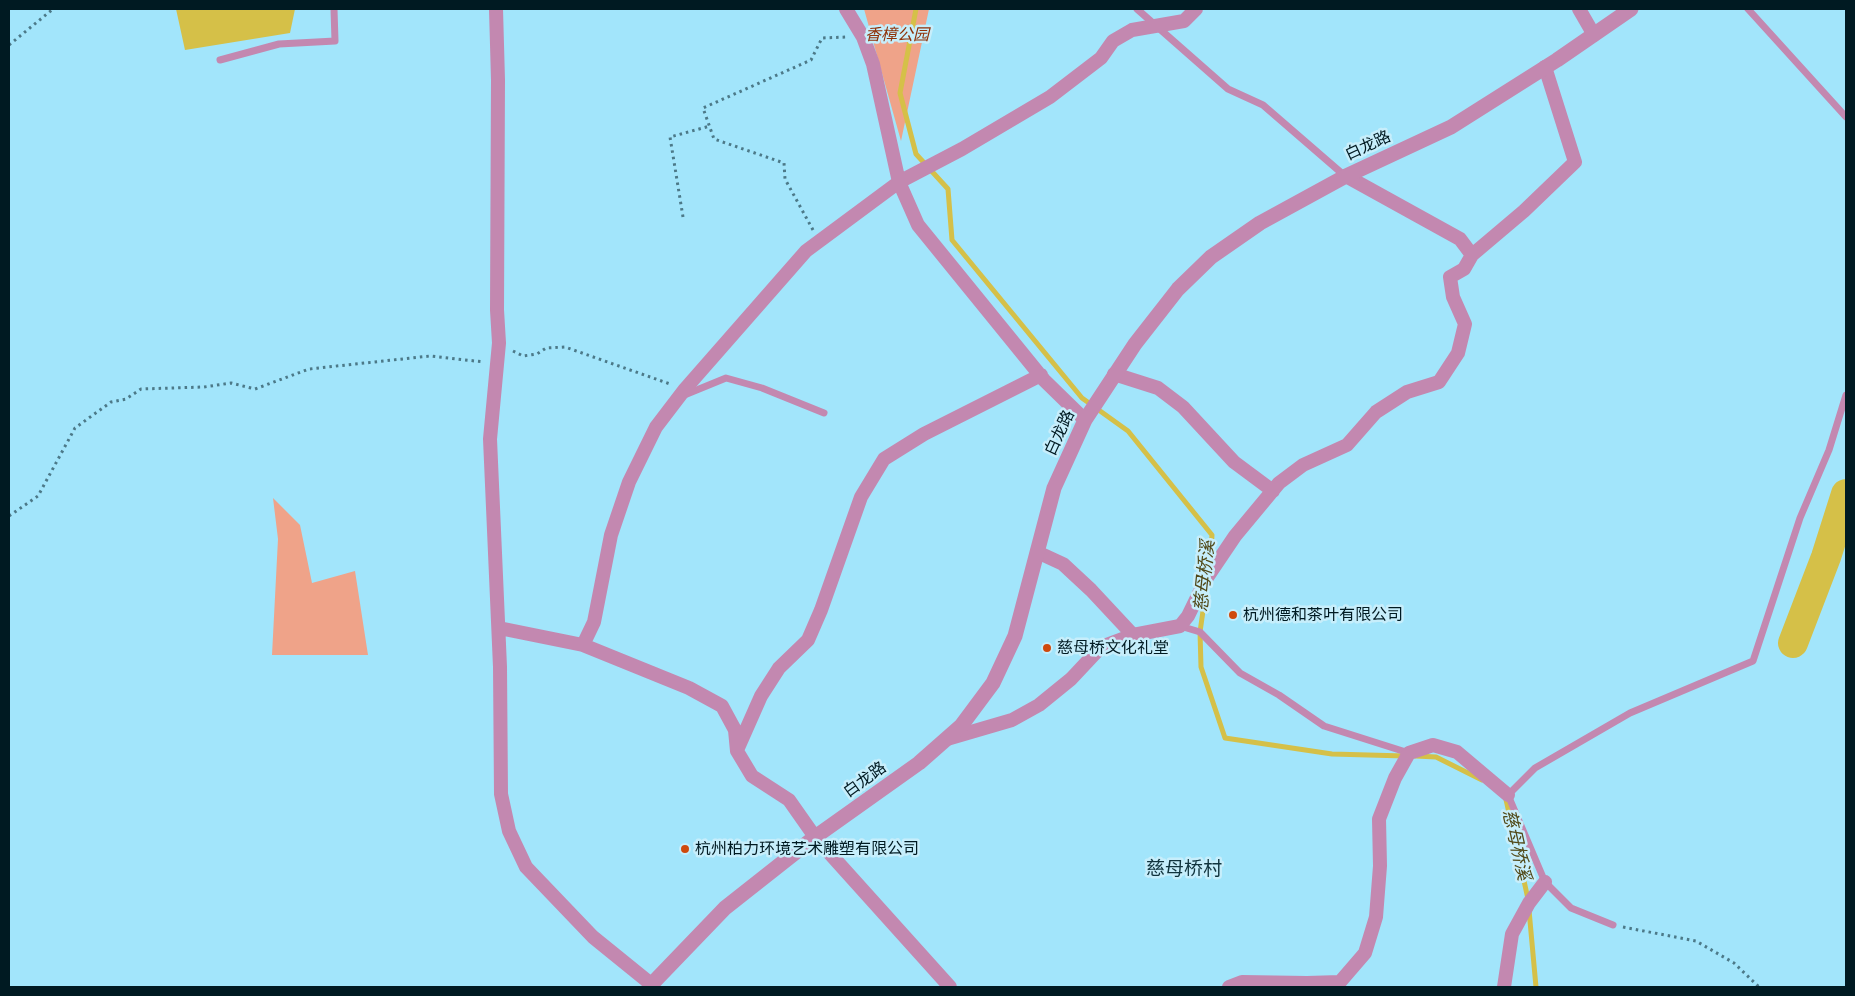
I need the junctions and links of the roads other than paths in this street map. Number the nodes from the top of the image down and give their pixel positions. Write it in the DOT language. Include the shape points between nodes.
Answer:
graph roads {
  1 [pos="334,9"];
  2 [pos="496,9"];
  3 [pos="846,9"];
  4 [pos="1136,9"];
  5 [pos="1196,9"];
  6 [pos="1579,9"];
  7 [pos="1631,9"];
  8 [pos="1748,9"];
  9 [pos="1158,27"];
  10 [pos="1594,35"];
  11 [pos="220,60"];
  12 [pos="1546,67"];
  13 [pos="1846,117"];
  14 [pos="1346,176"];
  15 [pos="899,182"];
  16 [pos="1472,255"];
  17 [pos="1114,374"];
  18 [pos="1041,375"];
  19 [pos="682,393"];
  20 [pos="1846,395"];
  21 [pos="824,413"];
  22 [pos="1085,420"];
  23 [pos="1273,491"];
  24 [pos="1037,552"];
  25 [pos="1180,626"];
  26 [pos="499,628"];
  27 [pos="1132,636"];
  28 [pos="583,645"];
  29 [pos="946,739"];
  30 [pos="737,752"];
  31 [pos="1410,753"];
  32 [pos="1508,795"];
  33 [pos="815,837"];
  34 [pos="1545,882"];
  35 [pos="1613,925"];
  36 [pos="650,986"];
  37 [pos="950,987"];
  38 [pos="1229,987"];
  39 [pos="1504,987"];
  1 -- 11 [label="lane" via="335,41 278,44"];
  2 -- 26 [label="street" via="497,310 500,343 490,439"];
  3 -- 15 [label="street" via="864,37 873,64"];
  4 -- 9 [label="lane"];
  5 -- 9 [label="street" via="1184,21"];
  6 -- 10 [label="street"];
  7 -- 10 [label="street, 白龙路"];
  8 -- 13 [label="lane"];
  9 -- 14 [label="lane" via="1228,88 1263,105"];
  9 -- 15 [label="street" via="1132,30 1113,41 1102,58 1050,97"];
  10 -- 12 [label="street, 白龙路"];
  12 -- 14 [label="street, 白龙路" via="1450,127"];
  12 -- 16 [label="street" via="1575,162"];
  14 -- 16 [label="street" via="1460,239"];
  14 -- 17 [label="street, 白龙路" via="1260,224 1211,257 1178,289"];
  15 -- 18 [label="street" via="918,225"];
  15 -- 19 [label="street" via="806,251"];
  16 -- 23 [label="street" via="1464,269 1450,277 1453,297 1465,324 1458,353 1439,382 1407,392 1376,412 1346,444 1303,466"];
  17 -- 22 [label="street, 白龙路"];
  17 -- 23 [label="street" via="1158,388 1183,407 1234,462"];
  18 -- 22 [label="street"];
  18 -- 30 [label="street" via="924,434 884,459 861,497 808,640 778,668 760,696"];
  19 -- 21 [label="lane" via="726,378 762,388"];
  19 -- 28 [label="street" via="656,427 629,482 611,535 594,622"];
  20 -- 32 [label="lane" via="1829,450 1800,518 1753,662 1630,713 1535,768"];
  22 -- 24 [label="street, 白龙路" via="1054,488"];
  23 -- 25 [label="street" via="1235,536"];
  24 -- 27 [label="street" via="1063,564"];
  24 -- 29 [label="street, 白龙路" via="1015,636 993,683 961,726"];
  25 -- 27 [label="street"];
  25 -- 31 [label="lane" via="1200,632 1240,673 1324,726"];
  26 -- 28 [label="street"];
  26 -- 36 [label="street" via="501,794 509,831 526,867 593,938"];
  27 -- 29 [label="street" via="1101,647 1058,690 1012,720"];
  28 -- 30 [label="street" via="689,688 722,706 735,730"];
  29 -- 33 [label="street, 白龙路" via="919,763"];
  30 -- 33 [label="street" via="752,776 790,800"];
  31 -- 32 [label="street" via="1433,745 1457,752"];
  31 -- 38 [label="street" via="1394,778 1379,819 1376,917 1365,953 1340,982 1242,982"];
  32 -- 34 [label="lane"];
  33 -- 36 [label="street, 白龙路" via="725,908"];
  33 -- 37 [label="street"];
  34 -- 35 [label="lane" via="1571,908"];
  34 -- 39 [label="street" via="1512,934"];
}
